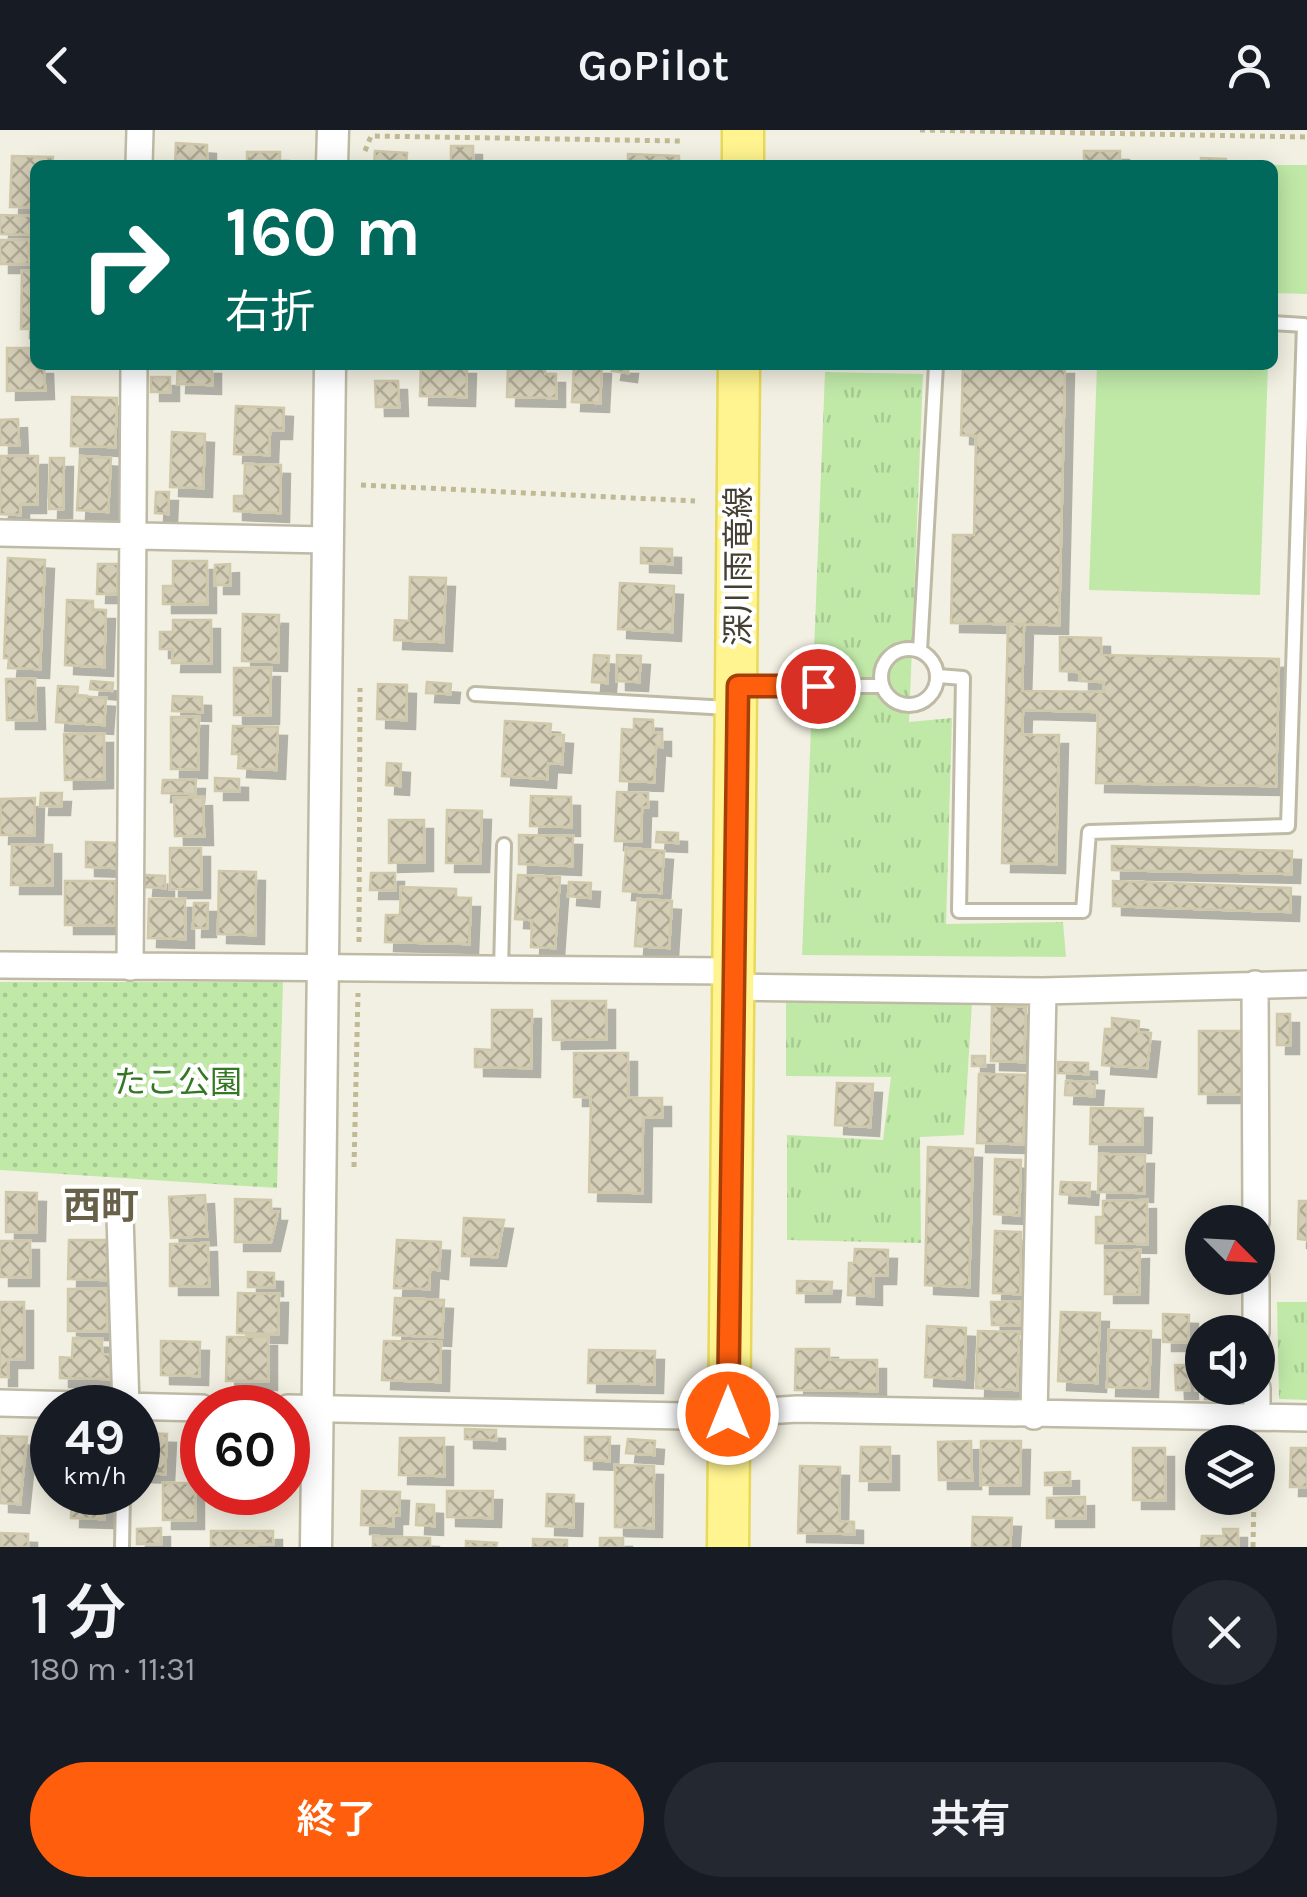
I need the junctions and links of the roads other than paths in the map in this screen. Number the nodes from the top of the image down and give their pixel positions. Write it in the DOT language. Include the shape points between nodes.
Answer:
graph roads {
  1 [pos="140,130"];
  2 [pos="333,130"];
  3 [pos="744,130"];
  4 [pos="139,160"];
  5 [pos="332,160"];
  6 [pos="743,160"];
  7 [pos="1278,323"];
  8 [pos="134,370"];
  9 [pos="330,370"];
  10 [pos="739,370"];
  11 [pos="936,370"];
  12 [pos="0,533"];
  13 [pos="130,536"];
  14 [pos="326,540"];
  15 [pos="920,650"];
  16 [pos="938,676"];
  17 [pos="882,686"];
  18 [pos="475,694"];
  19 [pos="737,697"];
  20 [pos="504,845"];
  21 [pos="0,965"];
  22 [pos="130,967"];
  23 [pos="323,970"];
  24 [pos="502,970"];
  25 [pos="730,979"];
  26 [pos="1255,984"];
  27 [pos="1307,984"];
  28 [pos="1043,991"];
  29 [pos="1256,1205"];
  30 [pos="120,1216"];
  31 [pos="125,1385"];
  32 [pos="303,1385"];
  33 [pos="0,1403"];
  34 [pos="30,1404"];
  35 [pos="1257,1405"];
  36 [pos="310,1408"];
  37 [pos="728,1414"];
  38 [pos="1034,1416"];
  39 [pos="1257,1417"];
  40 [pos="1307,1418"];
  41 [pos="310,1487"];
  42 [pos="123,1515"];
  43 [pos="728,1546"];
  44 [pos="122,1547"];
  45 [pos="316,1547"];
  46 [pos="746,1547"];
  1 -- 4 [label="street"];
  2 -- 5 [label="street"];
  3 -- 6 [label="main road"];
  7 -- 16 [label="lane" via="1304,325 1288,826 1089,832 1083,911 959,911 962,678"];
  8 -- 13 [label="street"];
  9 -- 14 [label="street"];
  10 -- 19 [label="main road, 深川雨竜線"];
  11 -- 15 [label="lane"];
  12 -- 13 [label="street"];
  13 -- 14 [label="street"];
  13 -- 22 [label="street"];
  14 -- 23 [label="street"];
  15 -- 16 [label="lane"];
  15 -- 17 [label="lane" via="904,648 890,656 881,670"];
  16 -- 17 [label="lane" via="934,692 905,706 890,700"];
  17 -- 19 [label="lane"];
  18 -- 19 [label="lane"];
  19 -- 25 [label="main road, 深川雨竜線"];
  20 -- 24 [label="lane"];
  21 -- 22 [label="street"];
  22 -- 23 [label="street"];
  23 -- 24 [label="street"];
  23 -- 32 [label="street"];
  24 -- 25 [label="street"];
  25 -- 28 [label="street"];
  25 -- 37 [label="main road, 深川雨竜線"];
  26 -- 27 [label="street"];
  26 -- 28 [label="street"];
  26 -- 29 [label="street"];
  28 -- 38 [label="street"];
  30 -- 31 [label="street"];
  33 -- 34 [label="street"];
  35 -- 39 [label="street"];
  36 -- 37 [label="street"];
  37 -- 38 [label="street" via="797,1408"];
  37 -- 43 [label="main road, 深川雨竜線"];
  38 -- 39 [label="street"];
  39 -- 40 [label="street"];
  41 -- 45 [label="street"];
  42 -- 44 [label="lane"];
  43 -- 46 [label="lane"];
}
